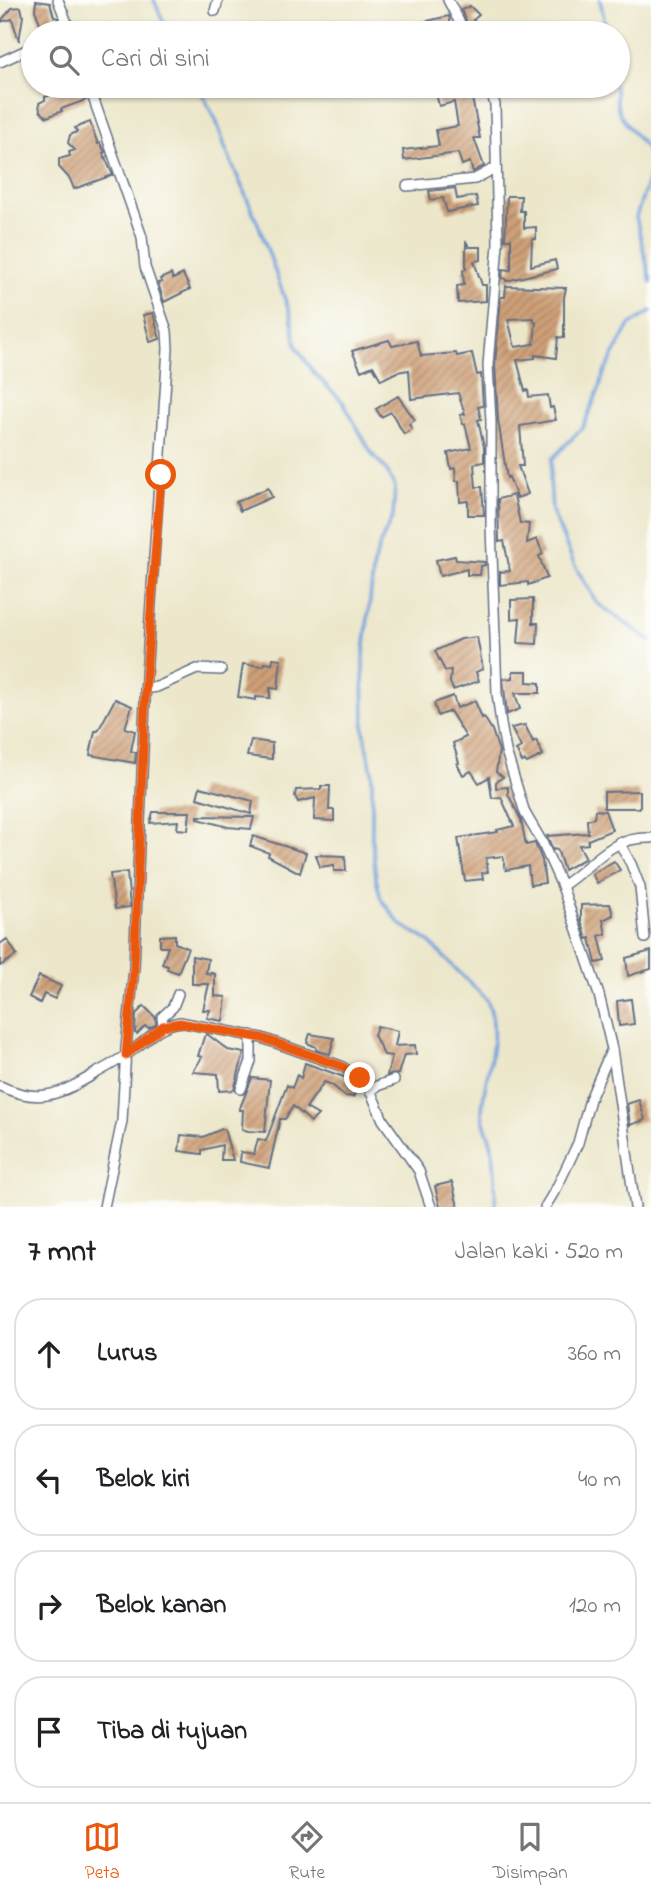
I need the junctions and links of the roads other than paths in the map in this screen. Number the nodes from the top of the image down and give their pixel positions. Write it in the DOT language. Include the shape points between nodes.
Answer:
graph roads {
  1 [pos="58,0"];
  2 [pos="218,0"];
  3 [pos="448,0"];
  4 [pos="215,11"];
  5 [pos="65,21"];
  6 [pos="459,21"];
  7 [pos="21,52"];
  8 [pos="0,62"];
  9 [pos="93,98"];
  10 [pos="493,98"];
  11 [pos="495,168"];
  12 [pos="407,186"];
  13 [pos="221,670"];
  14 [pos="145,689"];
  15 [pos="651,838"];
  16 [pos="618,842"];
  17 [pos="562,886"];
  18 [pos="645,938"];
  19 [pos="178,994"];
  20 [pos="163,1026"];
  21 [pos="251,1035"];
  22 [pos="612,1049"];
  23 [pos="126,1055"];
  24 [pos="394,1080"];
  25 [pos="0,1086"];
  26 [pos="241,1089"];
  27 [pos="370,1092"];
  28 [pos="104,1207"];
  29 [pos="431,1207"];
  30 [pos="545,1207"];
  31 [pos="635,1207"];
  1 -- 5 [label="street"];
  2 -- 4 [label="street"];
  3 -- 6 [label="street"];
  7 -- 8 [label="street"];
  9 -- 14 [label="street" via="142,237 145,267 168,338"];
  10 -- 11 [label="street"];
  11 -- 12 [label="street" via="475,179"];
  11 -- 17 [label="street" via="498,244 488,365 497,693 506,751 524,813"];
  13 -- 14 [label="street" via="201,668"];
  14 -- 23 [label="street"];
  15 -- 16 [label="street"];
  16 -- 17 [label="street"];
  16 -- 18 [label="street" via="640,887"];
  17 -- 22 [label="street"];
  19 -- 20 [label="street" via="162,1017"];
  20 -- 21 [label="street" via="180,1023"];
  20 -- 23 [label="street"];
  21 -- 26 [label="street" via="251,1061"];
  21 -- 27 [label="street" via="341,1066 360,1078"];
  22 -- 30 [label="street" via="590,1099 578,1143"];
  22 -- 31 [label="street"];
  23 -- 25 [label="street" via="52,1096 33,1097"];
  23 -- 28 [label="street" via="122,1121"];
  24 -- 27 [label="street"];
  27 -- 29 [label="street" via="383,1120 419,1171"];
}
